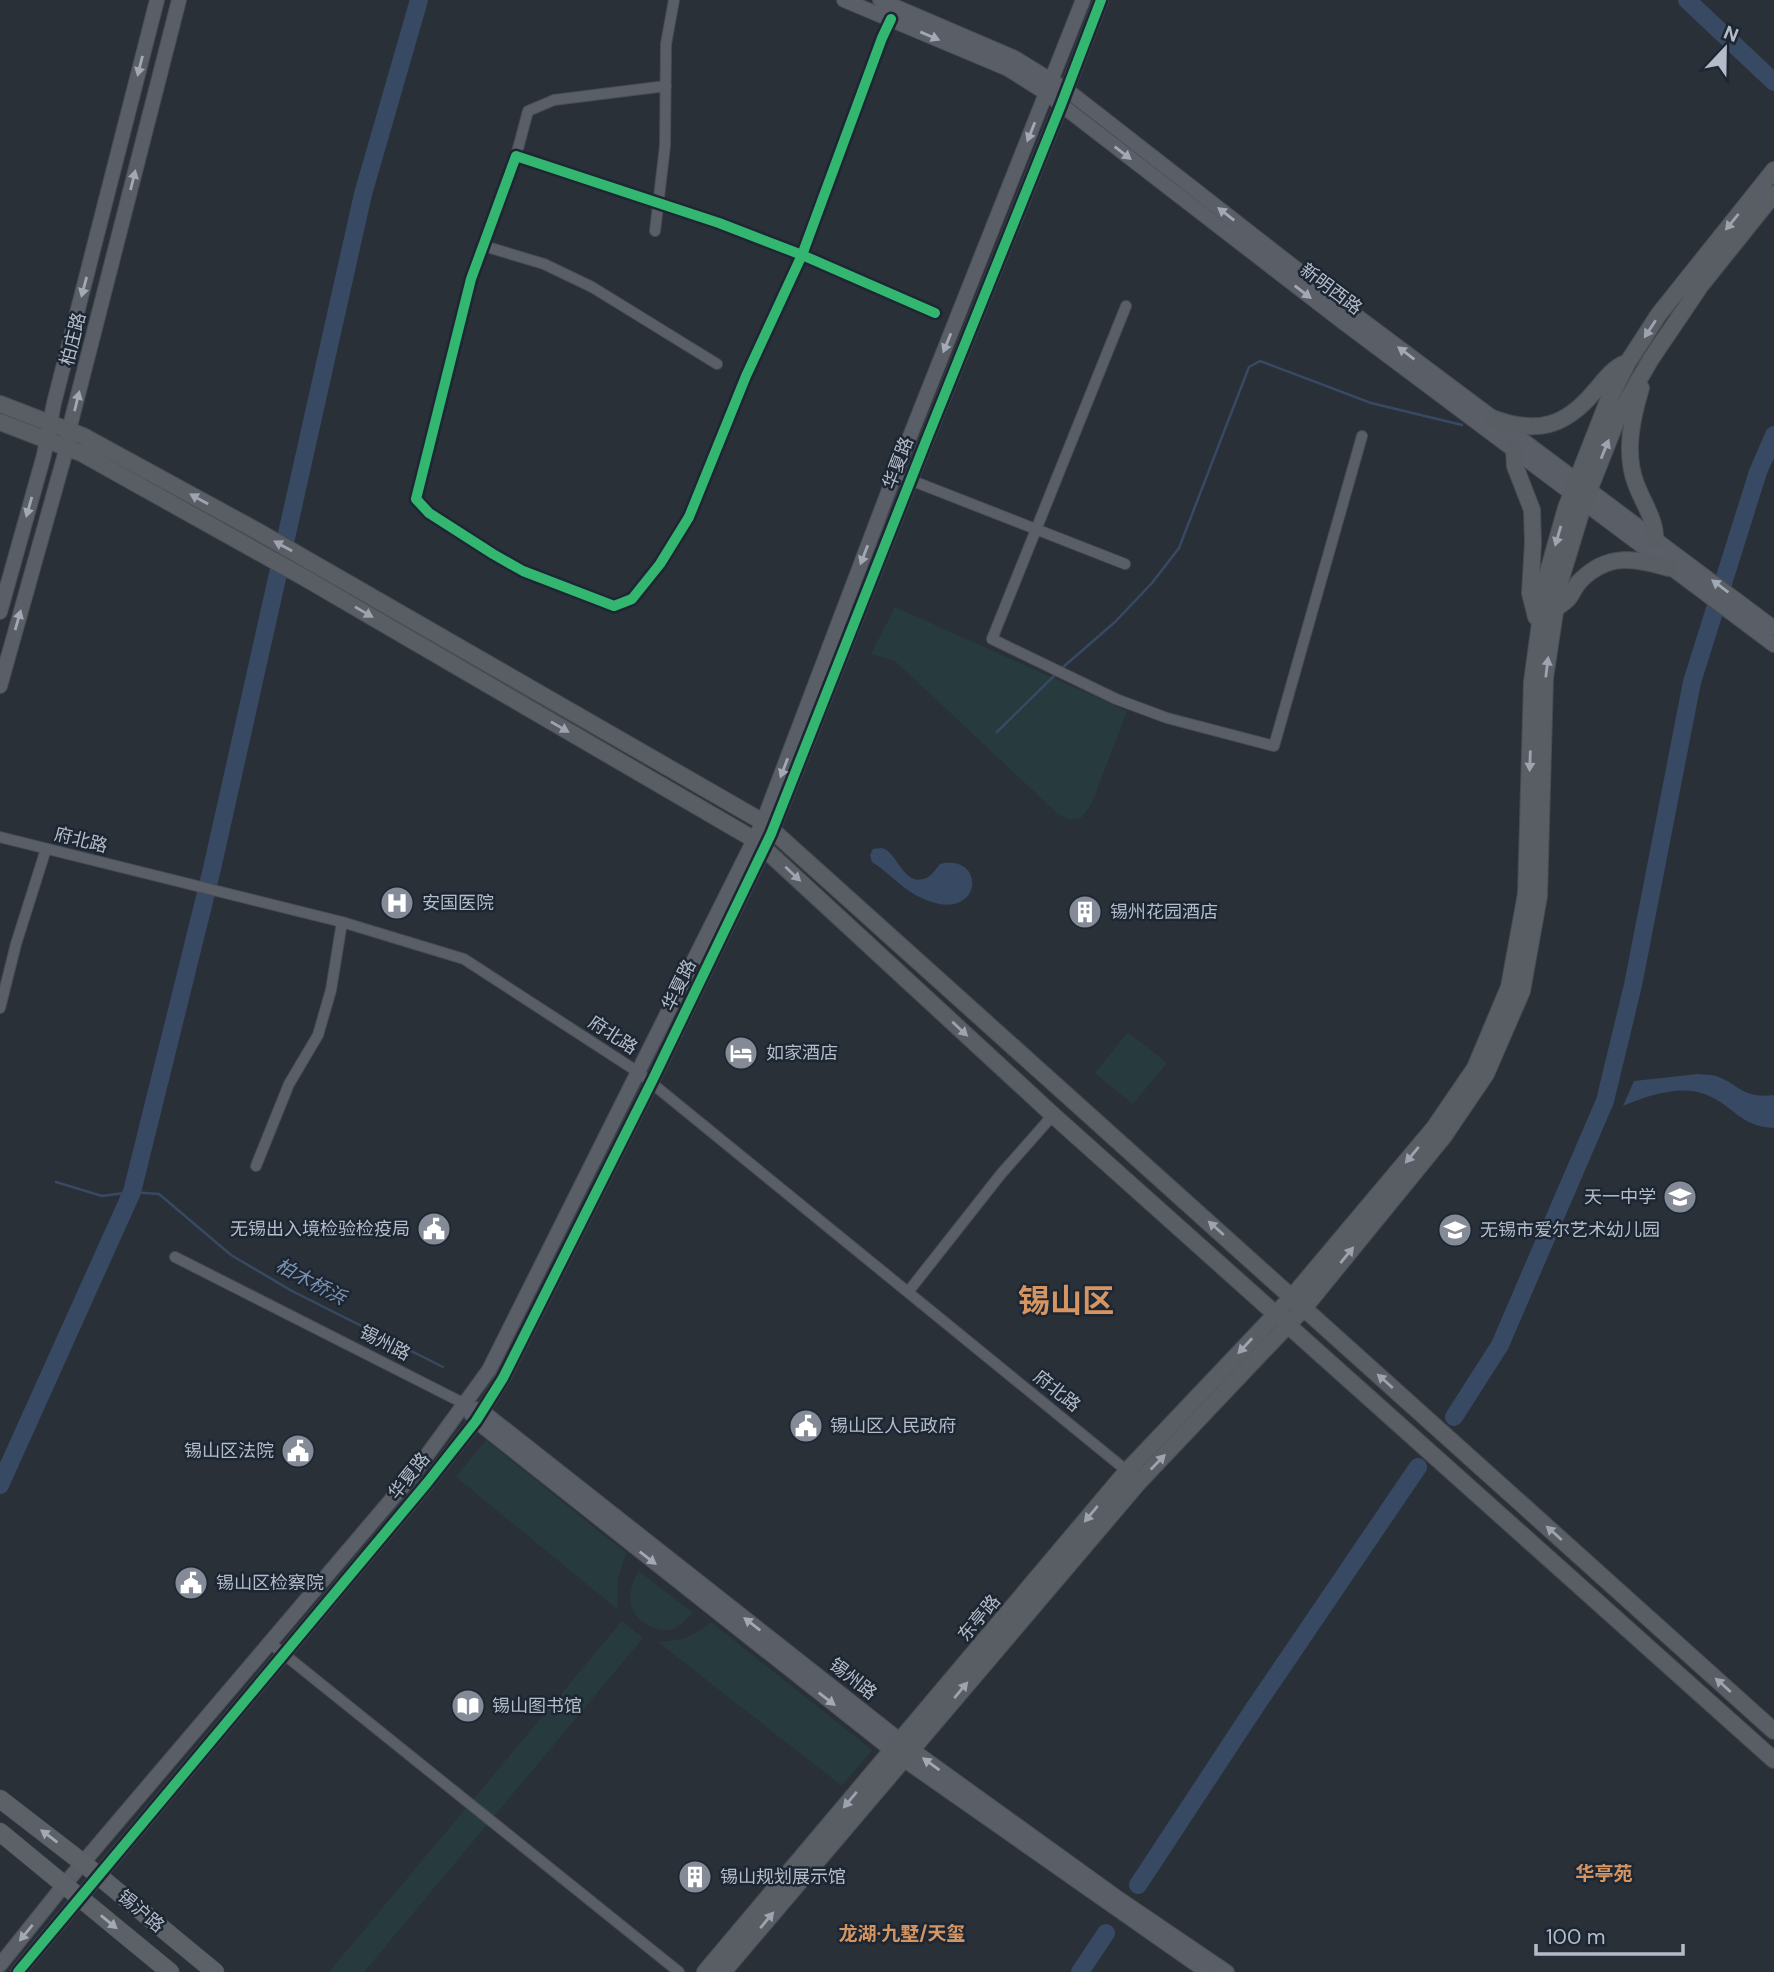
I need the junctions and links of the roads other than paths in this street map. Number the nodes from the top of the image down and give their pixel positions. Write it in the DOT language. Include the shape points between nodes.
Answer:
graph roads {
  1 [pos="157,0"];
  2 [pos="179,0"];
  3 [pos="674,0"];
  4 [pos="844,0"];
  5 [pos="880,0"];
  6 [pos="1083,0"];
  7 [pos="1101,0"];
  8 [pos="891,19"];
  9 [pos="666,86"];
  10 [pos="1049,86"];
  11 [pos="1067,90"];
  12 [pos="1061,105"];
  13 [pos="516,156"];
  14 [pos="1774,170"];
  15 [pos="1774,194"];
  16 [pos="658,203"];
  17 [pos="654,231"];
  18 [pos="484,246"];
  19 [pos="802,255"];
  20 [pos="1695,280"];
  21 [pos="1126,306"];
  22 [pos="935,313"];
  23 [pos="1651,359"];
  24 [pos="1628,362"];
  25 [pos="717,364"];
  26 [pos="0,404"];
  27 [pos="1492,418"];
  28 [pos="0,422"];
  29 [pos="48,431"];
  30 [pos="1362,436"];
  31 [pos="68,439"];
  32 [pos="1514,449"];
  33 [pos="895,474"];
  34 [pos="910,480"];
  35 [pos="1580,493"];
  36 [pos="1036,529"];
  37 [pos="1655,540"];
  38 [pos="1125,564"];
  39 [pos="1669,568"];
  40 [pos="1555,609"];
  41 [pos="1741,610"];
  42 [pos="0,612"];
  43 [pos="1538,627"];
  44 [pos="1774,628"];
  45 [pos="1774,645"];
  46 [pos="0,686"];
  47 [pos="768,826"];
  48 [pos="0,837"];
  49 [pos="760,844"];
  50 [pos="46,849"];
  51 [pos="342,922"];
  52 [pos="0,1008"];
  53 [pos="638,1072"];
  54 [pos="651,1082"];
  55 [pos="1053,1115"];
  56 [pos="256,1166"];
  57 [pos="176,1257"];
  58 [pos="908,1292"];
  59 [pos="1298,1303"];
  60 [pos="1275,1313"];
  61 [pos="1288,1325"];
  62 [pos="465,1404"];
  63 [pos="479,1416"];
  64 [pos="1133,1476"];
  65 [pos="270,1643"];
  66 [pos="283,1653"];
  67 [pos="1774,1731"];
  68 [pos="901,1750"];
  69 [pos="1774,1760"];
  70 [pos="0,1799"];
  71 [pos="0,1832"];
  72 [pos="83,1863"];
  73 [pos="97,1874"];
  74 [pos="64,1885"];
  75 [pos="79,1897"];
  76 [pos="0,1965"];
  77 [pos="18,1972"];
  78 [pos="170,1972"];
  79 [pos="215,1972"];
  80 [pos="679,1972"];
  81 [pos="705,1972"];
  82 [pos="723,1972"];
  83 [pos="1207,1972"];
  84 [pos="1227,1972"];
  1 -- 29 [label="street, 柏庄路, one-way"];
  31 -- 2 [label="street, 柏庄路, one-way"];
  3 -- 9 [label="street" via="666,44"];
  4 -- 8 [label="street, 新明西路"];
  5 -- 10 [label="street, 新明西路" via="1015,58"];
  6 -- 10 [label="street, 华夏路"];
  7 -- 11 [label="street, 华夏路"];
  8 -- 10 [label="street, 新明西路, one-way"];
  8 -- 19 [label="street"];
  9 -- 13 [label="street" via="554,100 528,111"];
  9 -- 16 [label="street" via="666,146"];
  10 -- 11 [label="street, 新明西路"];
  10 -- 12 [label="street, 新明西路"];
  10 -- 33 [label="street, 华夏路, one-way"];
  11 -- 12 [label="street, 华夏路"];
  27 -- 11 [label="street, 新明西路, one-way"];
  12 -- 32 [label="street, 新明西路, one-way"];
  12 -- 34 [label="street, 华夏路"];
  13 -- 16 [label="street"];
  13 -- 18 [label="street"];
  14 -- 20 [label="main road, one-way"];
  15 -- 20 [label="main road"];
  16 -- 17 [label="street"];
  16 -- 19 [label="street"];
  18 -- 19 [label="street" via="471,279 416,499 429,513 493,555 614,606 632,599 690,517 746,376"];
  18 -- 25 [label="street" via="544,264 592,287"];
  19 -- 22 [label="street"];
  20 -- 23 [label="main road"];
  20 -- 24 [label="main road, one-way" via="1659,314"];
  21 -- 36 [label="street"];
  35 -- 23 [label="main road, one-way"];
  23 -- 37 [label="main road" via="1630,431 1630,453 1634,481 1656,527"];
  24 -- 27 [label="main road" via="1616,367 1576,412 1548,426 1512,425"];
  24 -- 35 [label="main road" via="1608,401"];
  26 -- 29 [label="main road"];
  27 -- 35 [label="street, 新明西路"];
  28 -- 29 [label="main road"];
  29 -- 31 [label="main road"];
  29 -- 42 [label="street, 柏庄路, one-way"];
  30 -- 36 [label="street" via="1274,746 1167,718 1116,699 992,639"];
  46 -- 31 [label="street, 柏庄路, one-way"];
  47 -- 31 [label="main road, one-way" via="259,532"];
  31 -- 49 [label="main road, one-way" via="81,453"];
  32 -- 35 [label="street, 新明西路"];
  32 -- 43 [label="main road" via="1515,467 1532,510 1530,593"];
  33 -- 34 [label="street"];
  33 -- 47 [label="street, 华夏路, one-way"];
  34 -- 36 [label="street"];
  34 -- 47 [label="street, 华夏路"];
  35 -- 37 [label="street, 新明西路"];
  35 -- 39 [label="street, 新明西路"];
  35 -- 40 [label="main road"];
  35 -- 43 [label="main road, one-way" via="1566,508"];
  36 -- 38 [label="street"];
  41 -- 37 [label="street, 新明西路, one-way" via="1697,569"];
  39 -- 40 [label="main road" via="1646,561 1608,562 1595,567"];
  39 -- 41 [label="street, 新明西路"];
  59 -- 40 [label="main road, one-way" via="1444,1136 1486,1074 1522,991 1539,896 1545,678"];
  41 -- 44 [label="street, 新明西路"];
  41 -- 45 [label="street, 新明西路"];
  43 -- 59 [label="main road, one-way" via="1532,682 1526,894 1509,987 1475,1068"];
  47 -- 49 [label="street, 华夏路"];
  59 -- 47 [label="main road, one-way"];
  48 -- 50 [label="street, 府北路"];
  49 -- 53 [label="street, 华夏路"];
  49 -- 54 [label="street, 华夏路"];
  49 -- 55 [label="main road, one-way"];
  50 -- 51 [label="street, 府北路"];
  50 -- 52 [label="street"];
  51 -- 53 [label="street, 府北路" via="464,959"];
  51 -- 56 [label="street" via="318,1035 289,1084"];
  53 -- 54 [label="street, 府北路"];
  53 -- 62 [label="street, 华夏路" via="489,1370"];
  54 -- 58 [label="street, 府北路"];
  54 -- 63 [label="street, 华夏路" via="503,1378"];
  55 -- 58 [label="street"];
  55 -- 60 [label="main road"];
  57 -- 62 [label="street, 锡州路"];
  58 -- 64 [label="street, 府北路"];
  59 -- 60 [label="main road, 东亭路"];
  59 -- 61 [label="main road, 东亭路"];
  67 -- 59 [label="main road, one-way"];
  60 -- 61 [label="main road"];
  60 -- 64 [label="main road, 东亭路, one-way"];
  64 -- 61 [label="main road, 东亭路, one-way"];
  61 -- 69 [label="main road"];
  62 -- 63 [label="street, 锡州路"];
  62 -- 65 [label="street, 华夏路" via="414,1473"];
  63 -- 66 [label="street, 华夏路"];
  63 -- 68 [label="street, 锡州路"];
  64 -- 68 [label="main road, 东亭路"];
  65 -- 66 [label="street"];
  65 -- 72 [label="street, 华夏路"];
  66 -- 73 [label="street, 华夏路"];
  66 -- 80 [label="street"];
  68 -- 81 [label="main road, 东亭路, one-way"];
  82 -- 68 [label="main road, 东亭路, one-way"];
  68 -- 83 [label="street, 锡州路"];
  84 -- 68 [label="street, 锡州路, one-way"];
  72 -- 70 [label="main road, 锡沪路, one-way"];
  71 -- 74 [label="main road"];
  72 -- 73 [label="main road, 锡沪路"];
  72 -- 74 [label="street, 华夏路"];
  73 -- 75 [label="street, 华夏路"];
  73 -- 79 [label="main road, 锡沪路"];
  74 -- 75 [label="main road"];
  74 -- 76 [label="street, 华夏路, one-way"];
  75 -- 77 [label="street, 华夏路"];
  75 -- 78 [label="main road, one-way"];
}
